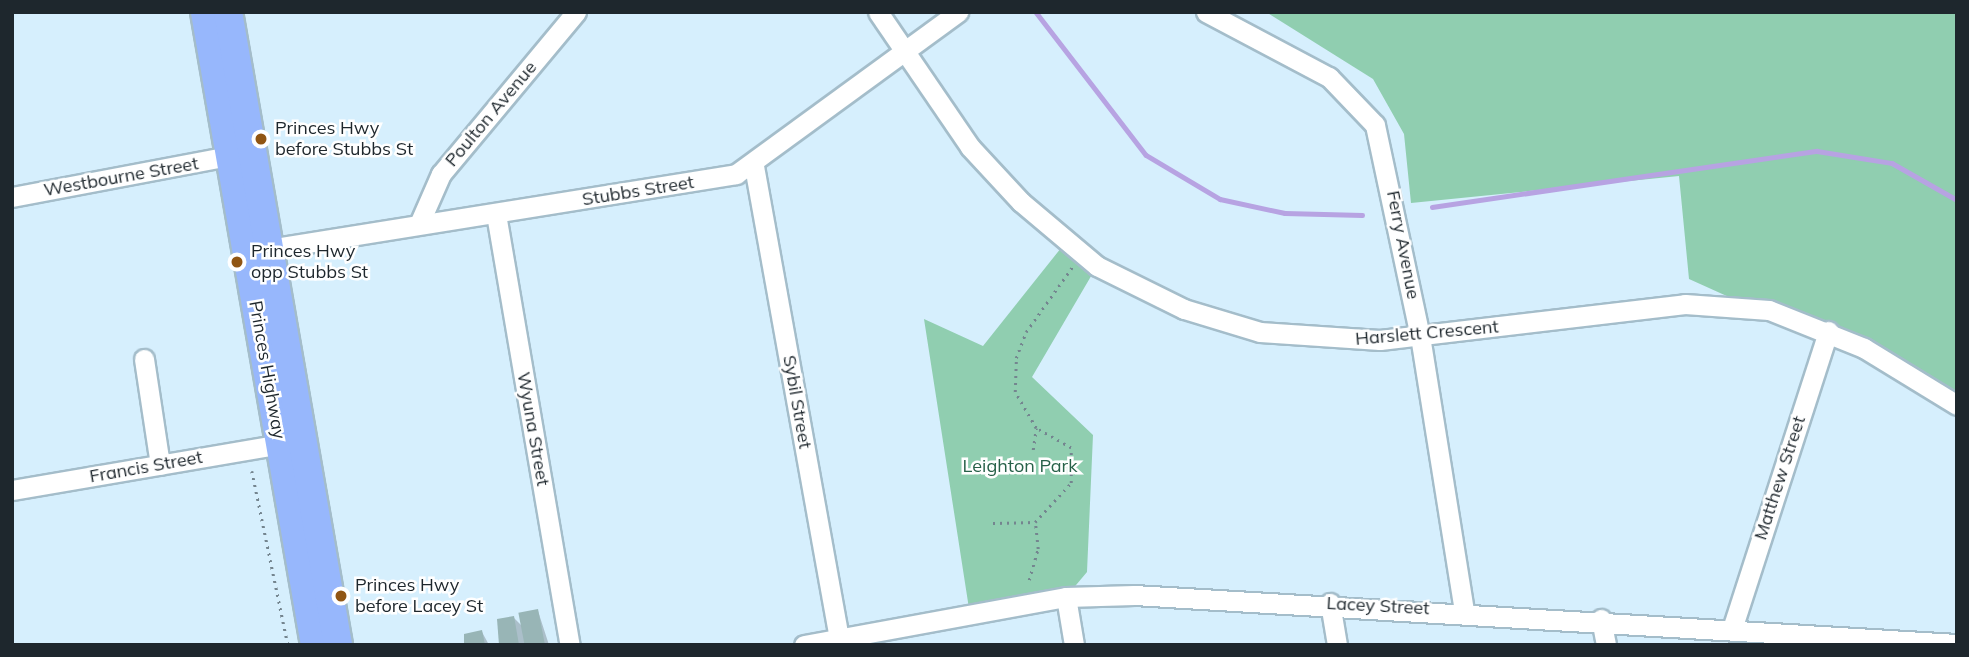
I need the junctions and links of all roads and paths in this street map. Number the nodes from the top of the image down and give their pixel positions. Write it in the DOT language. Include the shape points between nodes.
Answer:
graph roads {
  1 [pos="205,12"];
  2 [pos="228,12"];
  3 [pos="576,12"];
  4 [pos="878,12"];
  5 [pos="958,12"];
  6 [pos="1206,12"];
  7 [pos="905,51"];
  8 [pos="230,156"];
  9 [pos="754,166"];
  10 [pos="12,197"];
  11 [pos="496,214"];
  12 [pos="419,224"];
  13 [pos="269,249"];
  14 [pos="1080,254"];
  15 [pos="1828,331"];
  16 [pos="1420,336"];
  17 [pos="144,359"];
  18 [pos="1957,405"];
  19 [pos="1036,428"];
  20 [pos="280,444"];
  21 [pos="1032,450"];
  22 [pos="160,465"];
  23 [pos="252,471"];
  24 [pos="12,490"];
  25 [pos="1035,522"];
  26 [pos="993,523"];
  27 [pos="1029,580"];
  28 [pos="1066,597"];
  29 [pos="1330,603"];
  30 [pos="1464,611"];
  31 [pos="1601,619"];
  32 [pos="1733,626"];
  33 [pos="839,638"];
  34 [pos="1957,644"];
  35 [pos="288,645"];
  36 [pos="315,645"];
  37 [pos="338,645"];
  38 [pos="570,645"];
  39 [pos="804,645"];
  40 [pos="1074,645"];
  41 [pos="1337,645"];
  42 [pos="1606,645"];
  1 -- 8 [label="highway, Princes Highway"];
  2 -- 13 [label="highway, Princes Highway"];
  3 -- 12 [label="street, Poulton Avenue" via="441,174"];
  4 -- 7 [label="street, Harslett Crescent"];
  5 -- 7 [label="street, Stubbs Street"];
  6 -- 16 [label="street, Ferry Avenue" via="1329,77 1369,116 1386,158"];
  7 -- 9 [label="street, Stubbs Street"];
  7 -- 14 [label="street, Harslett Crescent" via="997,179"];
  8 -- 10 [label="street, Westbourne Street"];
  8 -- 20 [label="highway, Princes Highway"];
  9 -- 11 [label="street, Stubbs Street" via="715,179"];
  9 -- 33 [label="street, Sybil Street"];
  11 -- 12 [label="street, Stubbs Street"];
  11 -- 38 [label="street, Wyuna Street"];
  12 -- 13 [label="street, Stubbs Street"];
  13 -- 37 [label="highway, Princes Highway"];
  14 -- 16 [label="street, Harslett Crescent" via="1173,304 1260,332 1339,340"];
  14 -- 19 [label="path" via="1048,309 1031,324 1016,358 1015,392"];
  15 -- 16 [label="street, Harslett Crescent" via="1769,310 1685,304"];
  15 -- 18 [label="street, Harslett Crescent"];
  15 -- 32 [label="street, Matthew Street"];
  16 -- 30 [label="street, Ferry Avenue"];
  17 -- 22 [label="street"];
  19 -- 21 [label="path"];
  19 -- 25 [label="path" via="1071,448 1074,469 1061,500"];
  20 -- 22 [label="street, Francis Street"];
  20 -- 36 [label="highway, Princes Highway"];
  22 -- 24 [label="street, Francis Street"];
  23 -- 35 [label="path"];
  25 -- 26 [label="path"];
  25 -- 27 [label="path" via="1038,549"];
  28 -- 29 [label="street, Lacey Street"];
  28 -- 33 [label="street, Lacey Street"];
  28 -- 40 [label="street"];
  29 -- 30 [label="street, Lacey Street"];
  29 -- 41 [label="street"];
  30 -- 31 [label="street, Lacey Street"];
  31 -- 32 [label="street, Lacey Street"];
  31 -- 42 [label="street"];
  32 -- 34 [label="street, Lacey Street"];
  33 -- 39 [label="street, Lacey Street"];
}
